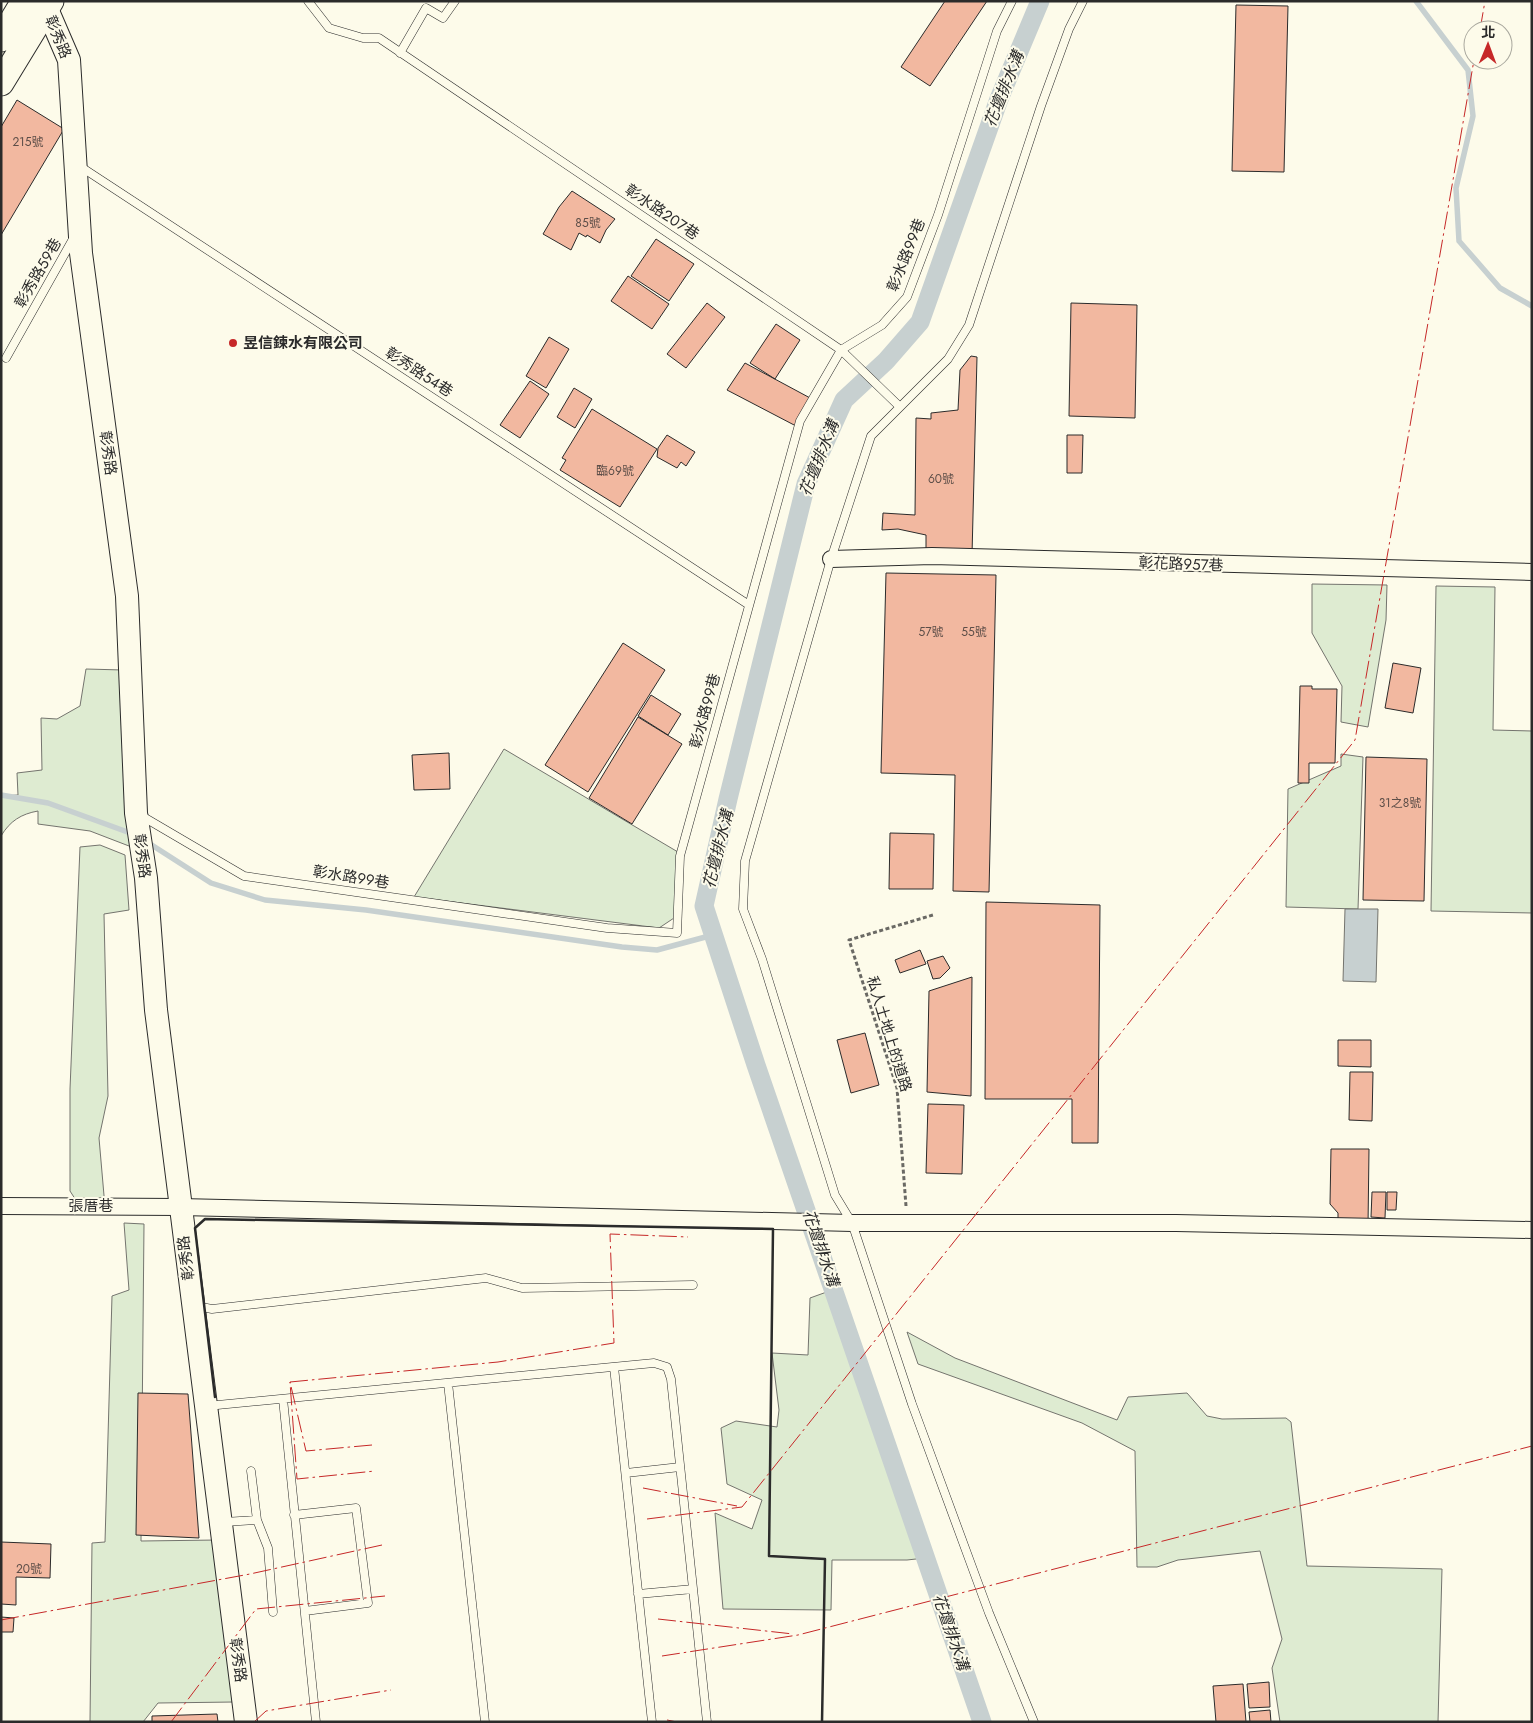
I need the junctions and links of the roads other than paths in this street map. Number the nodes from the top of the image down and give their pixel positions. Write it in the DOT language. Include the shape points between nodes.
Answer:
graph roads {
  1 [pos="308,1"];
  2 [pos="455,1"];
  3 [pos="1012,1"];
  4 [pos="1083,1"];
  5 [pos="38,3"];
  6 [pos="1,39"];
  7 [pos="400,53"];
  8 [pos="1,83"];
  9 [pos="75,162"];
  10 [pos="79,228"];
  11 [pos="841,350"];
  12 [pos="6,358"];
  13 [pos="899,406"];
  14 [pos="831,559"];
  15 [pos="1532,572"];
  16 [pos="749,605"];
  17 [pos="136,813"];
  18 [pos="1,1206"];
  19 [pos="180,1207"];
  20 [pos="852,1223"];
  21 [pos="1532,1230"];
  22 [pos="692,1285"];
  23 [pos="192,1305"];
  24 [pos="614,1367"];
  25 [pos="448,1383"];
  26 [pos="283,1399"];
  27 [pos="205,1406"];
  28 [pos="680,1467"];
  29 [pos="251,1471"];
  30 [pos="626,1473"];
  31 [pos="294,1514"];
  32 [pos="257,1520"];
  33 [pos="219,1522"];
  34 [pos="693,1590"];
  35 [pos="638,1594"];
  36 [pos="305,1611"];
  37 [pos="273,1612"];
  38 [pos="246,1722"];
  39 [pos="316,1722"];
  40 [pos="485,1722"];
  41 [pos="652,1722"];
  42 [pos="707,1722"];
  43 [pos="1034,1722"];
  1 -- 7 [label="lane, 彰水路207巷" via="329,28 363,38 378,38"];
  2 -- 7 [label="lane" via="443,18 426,8"];
  3 -- 11 [label="lane, 彰水路99巷" via="997,31 938,215 907,297 882,325"];
  4 -- 13 [label="lane" via="1069,29 1041,106 969,325 948,359"];
  5 -- 6 [label="main road"];
  5 -- 8 [label="main road"];
  5 -- 9 [label="street, 彰秀路" via="69,60"];
  7 -- 11 [label="lane, 彰水路207巷"];
  9 -- 10 [label="street, 彰秀路"];
  9 -- 16 [label="lane, 彰秀路54巷"];
  10 -- 12 [label="lane, 彰秀路59巷"];
  10 -- 17 [label="street, 彰秀路" via="127,596"];
  11 -- 13 [label="lane, 彰水路207巷"];
  11 -- 16 [label="lane, 彰水路99巷" via="800,421"];
  13 -- 14 [label="lane" via="871,436"];
  14 -- 15 [label="street, 彰花路957巷" via="932,556"];
  14 -- 20 [label="lane" via="745,861 744,908 835,1195"];
  16 -- 17 [label="lane, 彰水路99巷" via="680,856 677,933 607,928 244,876"];
  17 -- 19 [label="street, 彰秀路" via="146,878 156,1010"];
  18 -- 19 [label="street, 張厝巷"];
  19 -- 20 [label="street, 張厝巷"];
  19 -- 23 [label="street, 彰秀路"];
  20 -- 21 [label="street, 張厝巷" via="1176,1223"];
  20 -- 43 [label="lane" via="912,1404 988,1613"];
  22 -- 23 [label="lane" via="522,1288 486,1278 212,1309"];
  23 -- 27 [label="street, 彰秀路"];
  24 -- 25 [label="lane"];
  24 -- 28 [label="lane" via="654,1363 666,1367 671,1379"];
  24 -- 30 [label="lane"];
  25 -- 26 [label="lane"];
  25 -- 40 [label="lane"];
  26 -- 27 [label="lane"];
  26 -- 31 [label="lane"];
  27 -- 33 [label="street, 彰秀路"];
  28 -- 30 [label="lane"];
  28 -- 34 [label="lane"];
  29 -- 32 [label="lane"];
  30 -- 35 [label="lane"];
  31 -- 36 [label="lane"];
  31 -- 36 [label="lane" via="356,1508 368,1603"];
  32 -- 33 [label="lane"];
  32 -- 37 [label="lane" via="268,1548"];
  33 -- 38 [label="street, 彰秀路"];
  34 -- 35 [label="lane"];
  34 -- 42 [label="lane"];
  35 -- 41 [label="lane"];
  36 -- 39 [label="lane"];
}
